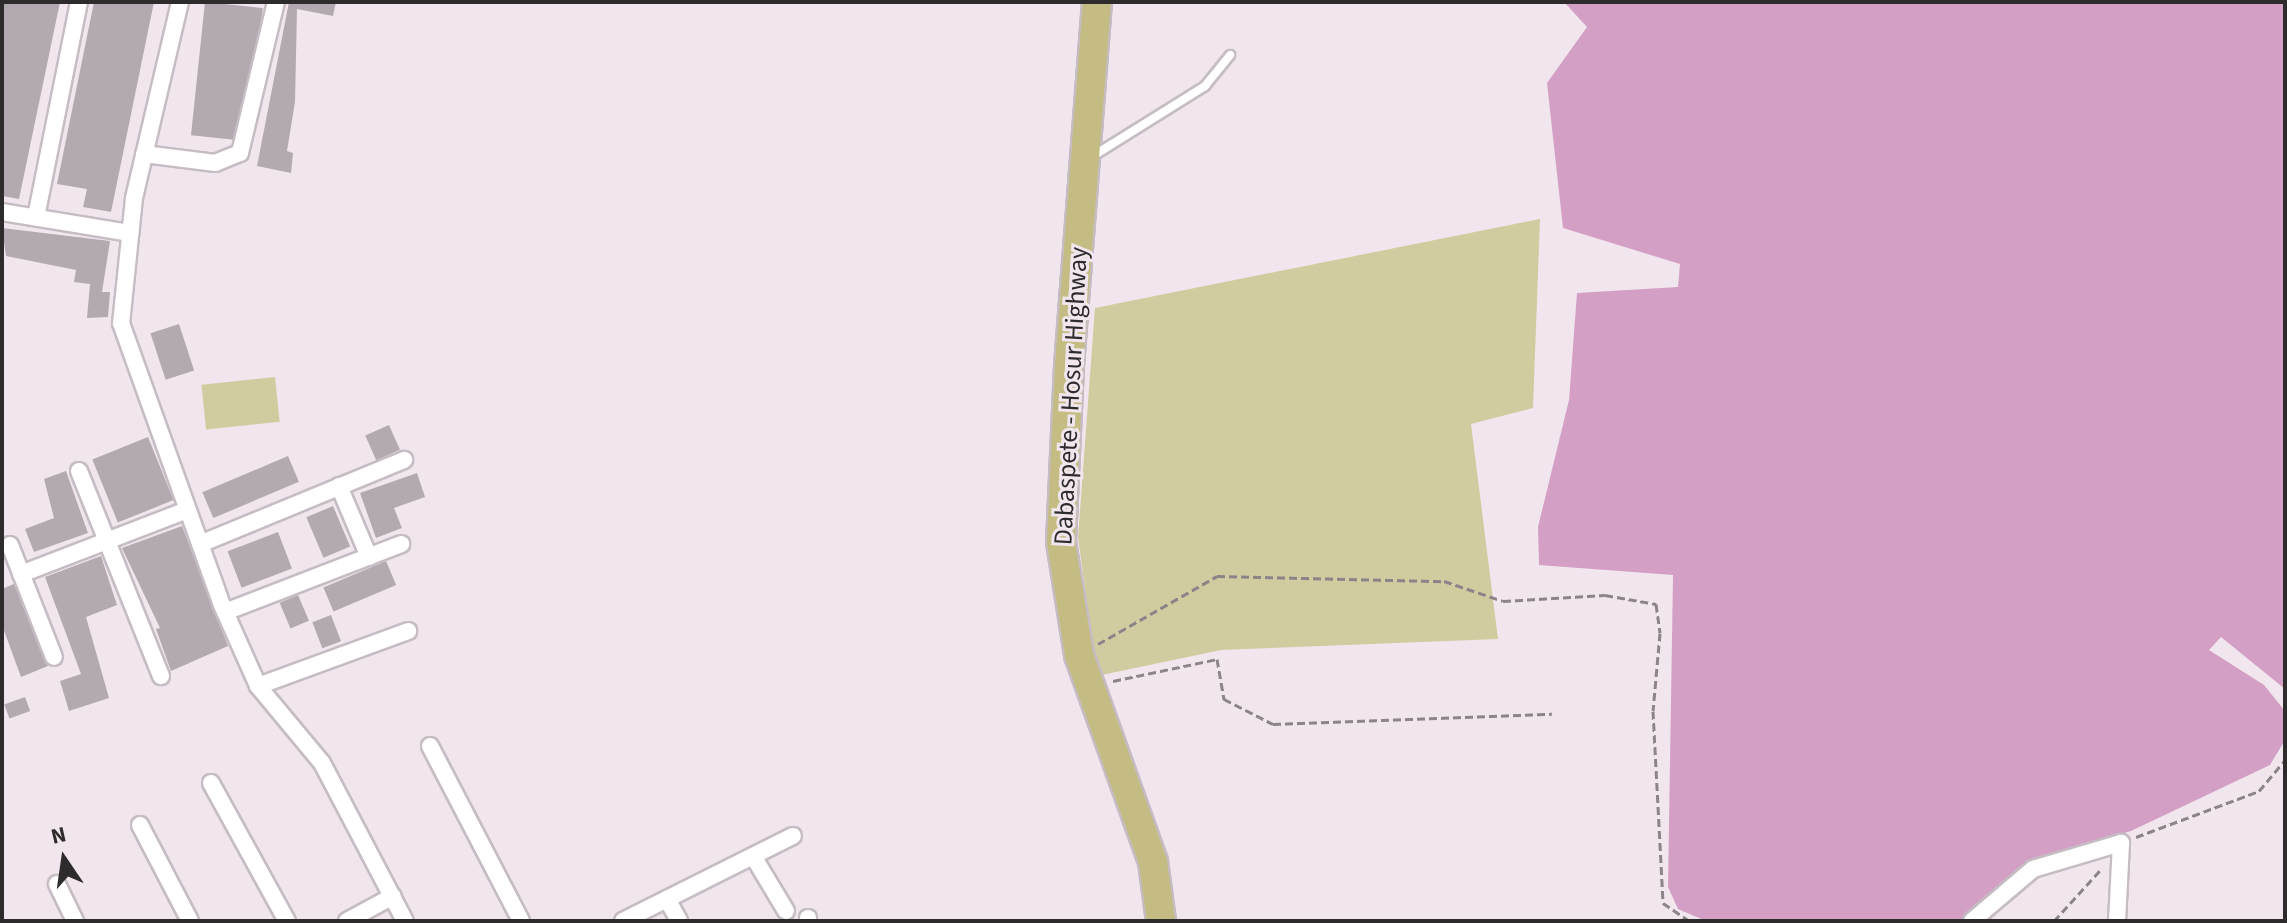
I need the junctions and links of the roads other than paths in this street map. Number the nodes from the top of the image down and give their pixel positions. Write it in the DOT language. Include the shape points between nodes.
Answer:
graph roads {
  1 [pos="79,2"];
  2 [pos="180,2"];
  3 [pos="276,2"];
  4 [pos="1097,2"];
  5 [pos="1230,55"];
  6 [pos="144,154"];
  7 [pos="1085,160"];
  8 [pos="2,212"];
  9 [pos="36,217"];
  10 [pos="130,233"];
  11 [pos="404,460"];
  12 [pos="79,471"];
  13 [pos="339,486"];
  14 [pos="187,510"];
  15 [pos="107,541"];
  16 [pos="200,544"];
  17 [pos="401,544"];
  18 [pos="10,545"];
  19 [pos="369,557"];
  20 [pos="21,574"];
  21 [pos="225,612"];
  22 [pos="408,631"];
  23 [pos="54,657"];
  24 [pos="161,676"];
  25 [pos="258,686"];
  26 [pos="430,746"];
  27 [pos="211,783"];
  28 [pos="140,825"];
  29 [pos="793,836"];
  30 [pos="753,856"];
  31 [pos="57,884"];
  32 [pos="393,896"];
  33 [pos="667,899"];
  34 [pos="786,911"];
  35 [pos="75,921"];
  36 [pos="190,921"];
  37 [pos="287,921"];
  38 [pos="347,921"];
  39 [pos="405,921"];
  40 [pos="521,921"];
  41 [pos="623,921"];
  42 [pos="679,921"];
  43 [pos="1161,921"];
  44 [pos="1972,921"];
  45 [pos="2117,921"];
  1 -- 9 [label="street"];
  2 -- 6 [label="street"];
  3 -- 6 [label="street" via="240,153 215,163"];
  4 -- 7 [label="highway, Dabaspete - Hosur Highway"];
  5 -- 7 [label="lane" via="1205,86"];
  6 -- 10 [label="street"];
  7 -- 43 [label="highway, Dabaspete - Hosur Highway" via="1061,542 1079,655 1153,862"];
  8 -- 9 [label="street"];
  9 -- 10 [label="street"];
  10 -- 14 [label="street" via="121,323"];
  11 -- 13 [label="street"];
  12 -- 15 [label="street"];
  13 -- 16 [label="street"];
  13 -- 19 [label="street"];
  14 -- 15 [label="street"];
  14 -- 16 [label="street"];
  15 -- 20 [label="street"];
  15 -- 24 [label="street"];
  16 -- 21 [label="street"];
  17 -- 19 [label="street"];
  18 -- 20 [label="street"];
  19 -- 21 [label="street"];
  20 -- 23 [label="street"];
  21 -- 25 [label="street"];
  22 -- 25 [label="street"];
  25 -- 32 [label="street" via="322,763"];
  26 -- 40 [label="street"];
  27 -- 37 [label="street"];
  28 -- 36 [label="street"];
  29 -- 30 [label="street"];
  30 -- 33 [label="street"];
  30 -- 34 [label="street"];
  31 -- 35 [label="street"];
  32 -- 38 [label="street"];
  32 -- 39 [label="street"];
  33 -- 41 [label="street"];
  33 -- 42 [label="street"];
  44 -- 45 [label="street" via="2033,869 2121,843"];
}
